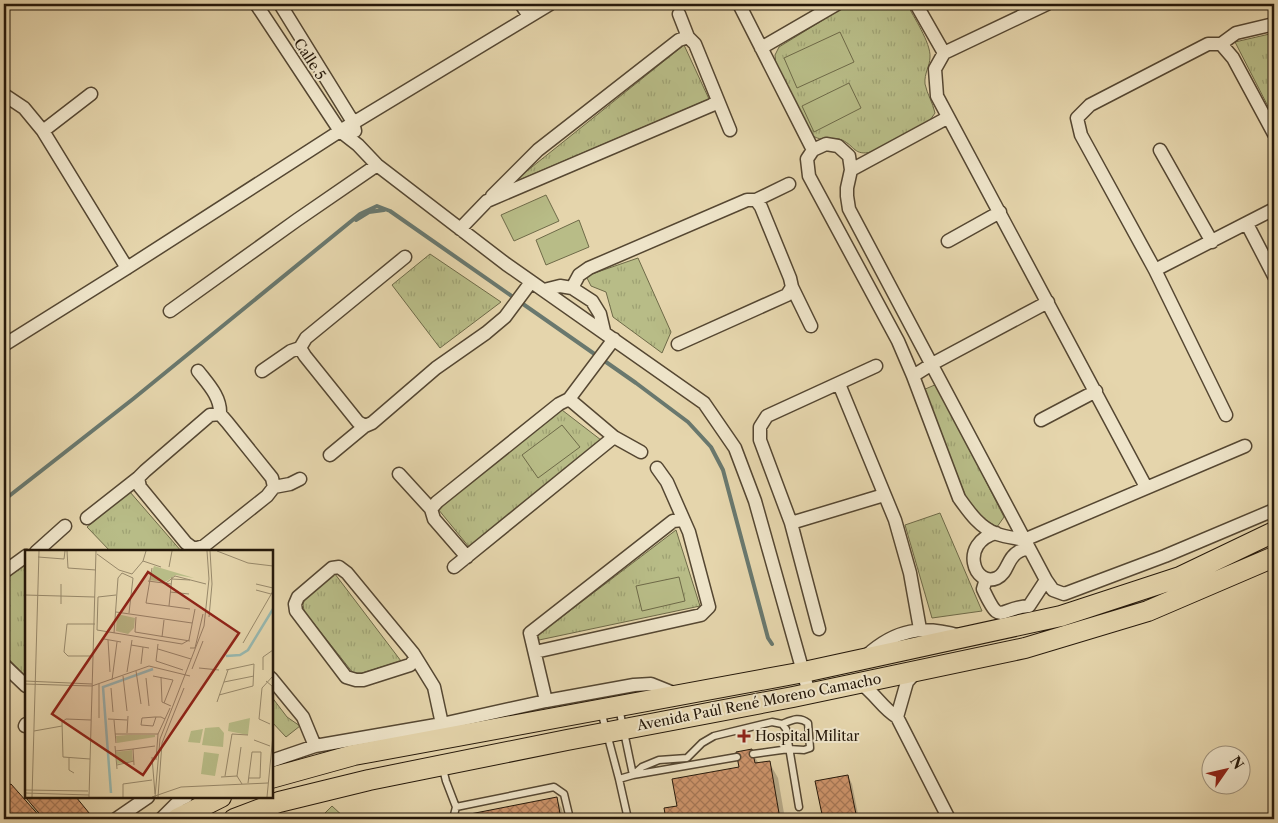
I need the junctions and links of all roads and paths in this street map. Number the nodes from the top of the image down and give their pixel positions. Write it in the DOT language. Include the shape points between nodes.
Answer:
graph roads {
  1 [pos="256,4"];
  2 [pos="280,4"];
  3 [pos="521,4"];
  4 [pos="550,4"];
  5 [pos="739,4"];
  6 [pos="837,4"];
  7 [pos="916,4"];
  8 [pos="1047,4"];
  9 [pos="679,14"];
  10 [pos="529,16"];
  11 [pos="1274,24"];
  12 [pos="688,37"];
  13 [pos="1221,44"];
  14 [pos="761,48"];
  15 [pos="944,53"];
  16 [pos="91,94"];
  17 [pos="4,96"];
  18 [pos="717,101"];
  19 [pos="947,118"];
  20 [pos="353,122"];
  21 [pos="730,130"];
  22 [pos="43,131"];
  23 [pos="340,131"];
  24 [pos="1274,134"];
  25 [pos="358,145"];
  26 [pos="813,150"];
  27 [pos="1160,150"];
  28 [pos="377,165"];
  29 [pos="851,170"];
  30 [pos="789,184"];
  31 [pos="756,200"];
  32 [pos="487,201"];
  33 [pos="1274,209"];
  34 [pos="1000,212"];
  35 [pos="1247,224"];
  36 [pos="460,229"];
  37 [pos="948,241"];
  38 [pos="1212,242"];
  39 [pos="405,257"];
  40 [pos="127,268"];
  41 [pos="1155,270"];
  42 [pos="1274,276"];
  43 [pos="528,287"];
  44 [pos="792,287"];
  45 [pos="572,288"];
  46 [pos="544,290"];
  47 [pos="1048,302"];
  48 [pos="170,311"];
  49 [pos="811,326"];
  50 [pos="604,331"];
  51 [pos="614,339"];
  52 [pos="678,344"];
  53 [pos="4,345"];
  54 [pos="300,348"];
  55 [pos="932,364"];
  56 [pos="876,366"];
  57 [pos="198,370"];
  58 [pos="262,371"];
  59 [pos="913,376"];
  60 [pos="839,384"];
  61 [pos="1096,391"];
  62 [pos="569,399"];
  63 [pos="220,414"];
  64 [pos="1226,414"];
  65 [pos="1041,420"];
  66 [pos="365,426"];
  67 [pos="614,436"];
  68 [pos="1246,446"];
  69 [pos="641,452"];
  70 [pos="330,455"];
  71 [pos="657,468"];
  72 [pos="399,474"];
  73 [pos="138,478"];
  74 [pos="300,479"];
  75 [pos="274,487"];
  76 [pos="1146,487"];
  77 [pos="884,495"];
  78 [pos="431,509"];
  79 [pos="1274,510"];
  80 [pos="87,518"];
  81 [pos="683,520"];
  82 [pos="791,523"];
  83 [pos="66,526"];
  84 [pos="1274,532"];
  85 [pos="996,534"];
  86 [pos="1026,544"];
  87 [pos="38,550"];
  88 [pos="194,550"];
  89 [pos="25,557"];
  90 [pos="467,557"];
  91 [pos="1274,557"];
  92 [pos="454,568"];
  93 [pos="4,572"];
  94 [pos="986,579"];
  95 [pos="1046,580"];
  96 [pos="1030,614"];
  97 [pos="819,629"];
  98 [pos="920,629"];
  99 [pos="962,637"];
  100 [pos="535,652"];
  101 [pos="416,659"];
  102 [pos="863,659"];
  103 [pos="4,665"];
  104 [pos="917,671"];
  105 [pos="804,672"];
  106 [pos="272,679"];
  107 [pos="860,683"];
  108 [pos="25,685"];
  109 [pos="809,693"];
  110 [pos="679,695"];
  111 [pos="546,701"];
  112 [pos="610,708"];
  113 [pos="897,717"];
  114 [pos="442,724"];
  115 [pos="782,724"];
  116 [pos="615,731"];
  117 [pos="316,746"];
  118 [pos="789,749"];
  119 [pos="753,754"];
  120 [pos="737,758"];
  121 [pos="272,762"];
  122 [pos="443,765"];
  123 [pos="633,775"];
  124 [pos="272,778"];
  125 [pos="619,779"];
  126 [pos="147,798"];
  127 [pos="184,798"];
  128 [pos="219,798"];
  129 [pos="456,807"];
  130 [pos="799,807"];
  131 [pos="255,815"];
  132 [pos="116,819"];
  133 [pos="161,819"];
  134 [pos="177,819"];
  135 [pos="234,819"];
  136 [pos="453,819"];
  137 [pos="570,819"];
  138 [pos="628,819"];
  139 [pos="949,819"];
  1 -- 23 [label="street, Calle 5"];
  2 -- 20 [label="street, Calle 5"];
  3 -- 10 [label="street"];
  4 -- 10 [label="street"];
  5 -- 14 [label="street"];
  6 -- 14 [label="street"];
  7 -- 15 [label="street"];
  8 -- 15 [label="street"];
  9 -- 12 [label="street"];
  10 -- 20 [label="street"];
  11 -- 13 [label="street" via="1236,33"];
  12 -- 18 [label="street" via="695,44 717,94"];
  12 -- 32 [label="street" via="679,40 538,150"];
  13 -- 24 [label="street" via="1233,58"];
  13 -- 41 [label="street" via="1208,44 1090,104 1077,118 1081,135"];
  14 -- 26 [label="street"];
  15 -- 19 [label="street" via="935,69 937,96"];
  16 -- 22 [label="street"];
  17 -- 22 [label="street" via="24,108"];
  18 -- 21 [label="street"];
  18 -- 32 [label="street"];
  19 -- 29 [label="street"];
  19 -- 34 [label="street"];
  20 -- 23 [label="street"];
  20 -- 25 [label="street, Calle 5"];
  22 -- 40 [label="street"];
  23 -- 25 [label="street, Calle 5"];
  23 -- 40 [label="street"];
  25 -- 28 [label="street, Calle 5"];
  26 -- 29 [label="street" via="826,144 838,146 849,156"];
  26 -- 59 [label="street" via="806,159 810,176 898,341"];
  27 -- 38 [label="street"];
  28 -- 36 [label="street, Calle 5"];
  28 -- 48 [label="street"];
  29 -- 55 [label="street" via="847,188 849,209"];
  30 -- 31 [label="street"];
  31 -- 44 [label="street"];
  31 -- 45 [label="street" via="747,200 588,268 579,275"];
  32 -- 36 [label="street"];
  33 -- 35 [label="street"];
  34 -- 37 [label="street"];
  34 -- 47 [label="street"];
  35 -- 38 [label="street"];
  35 -- 42 [label="street"];
  36 -- 43 [label="street, Calle 5"];
  38 -- 41 [label="street"];
  39 -- 54 [label="street" via="306,338"];
  40 -- 53 [label="street"];
  41 -- 64 [label="street"];
  43 -- 46 [label="street, Calle 5"];
  43 -- 66 [label="street" via="505,317"];
  44 -- 49 [label="street"];
  44 -- 52 [label="street" via="787,295"];
  45 -- 46 [label="street" via="560,286"];
  45 -- 50 [label="street" via="592,301 600,314"];
  46 -- 50 [label="street, Calle 5"];
  47 -- 55 [label="street"];
  47 -- 61 [label="street"];
  50 -- 51 [label="street, Calle 5"];
  51 -- 62 [label="street"];
  51 -- 105 [label="street, Calle 5" via="704,403 735,448 755,501"];
  54 -- 58 [label="street"];
  54 -- 66 [label="street" via="358,422"];
  55 -- 59 [label="street"];
  55 -- 86 [label="street"];
  56 -- 60 [label="street"];
  57 -- 63 [label="street" via="220,405"];
  59 -- 85 [label="street" via="959,498 985,528"];
  60 -- 77 [label="street"];
  60 -- 82 [label="street" via="767,416 760,427 760,440"];
  61 -- 65 [label="street"];
  61 -- 76 [label="street"];
  62 -- 67 [label="street"];
  62 -- 78 [label="street"];
  63 -- 73 [label="street" via="210,415"];
  63 -- 75 [label="street" via="272,478"];
  66 -- 70 [label="street"];
  67 -- 69 [label="street"];
  67 -- 90 [label="street"];
  68 -- 76 [label="street"];
  71 -- 81 [label="street" via="667,482"];
  72 -- 78 [label="street"];
  73 -- 80 [label="street"];
  73 -- 88 [label="street" via="140,487"];
  74 -- 75 [label="street"];
  75 -- 88 [label="street" via="204,546"];
  76 -- 86 [label="street"];
  77 -- 82 [label="street"];
  77 -- 98 [label="street" via="910,572"];
  78 -- 90 [label="street" via="434,519"];
  79 -- 95 [label="street" via="1064,594 1053,590"];
  81 -- 100 [label="street" via="673,521 535,628 530,633"];
  81 -- 100 [label="street" via="708,598 709,607 705,611"];
  82 -- 97 [label="street"];
  83 -- 87 [label="street"];
  84 -- 96 [label="main road, Avenida Paúl René Moreno Camacho" via="1180,577 1061,616"];
  85 -- 86 [label="street"];
  85 -- 94 [label="street" via="987,536 974,551 973,561 978,573"];
  86 -- 94 [label="street" via="1010,559 1004,573 996,579"];
  86 -- 95 [label="street"];
  89 -- 93 [label="street"];
  90 -- 92 [label="street"];
  91 -- 104 [label="main road, Avenida Paúl René Moreno Camacho" via="1148,611 1025,648"];
  94 -- 96 [label="street" via="983,589 996,612 1005,613 1023,606"];
  95 -- 96 [label="street"];
  96 -- 99 [label="main road, Avenida Paúl René Moreno Camacho"];
  98 -- 99 [label="street" via="942,630"];
  98 -- 102 [label="street" via="898,634"];
  99 -- 102 [label="main road, Avenida Paúl René Moreno Camacho"];
  100 -- 111 [label="street"];
  101 -- 101 [label="street" via="339,567 332,568 298,597 296,611 346,676 363,680 410,665"];
  101 -- 114 [label="street" via="434,687"];
  102 -- 105 [label="main road, Avenida Paúl René Moreno Camacho"];
  103 -- 108 [label="street"];
  104 -- 107 [label="main road, Avenida Paúl René Moreno Camacho"];
  104 -- 113 [label="street" via="907,682"];
  105 -- 109 [label="street, Calle 5"];
  105 -- 110 [label="main road, Avenida Paúl René Moreno Camacho"];
  106 -- 117 [label="street" via="302,717"];
  107 -- 109 [label="main road, Avenida Paúl René Moreno Camacho"];
  107 -- 113 [label="street"];
  109 -- 116 [label="main road, Avenida Paúl René Moreno Camacho"];
  110 -- 111 [label="street" via="651,684"];
  110 -- 112 [label="main road, Avenida Paúl René Moreno Camacho"];
  111 -- 114 [label="street"];
  112 -- 116 [label="lane"];
  112 -- 116 [label="lane"];
  112 -- 124 [label="main road, Avenida Paúl René Moreno Camacho" via="354,755"];
  113 -- 139 [label="street"];
  114 -- 117 [label="street"];
  115 -- 118 [label="lane" via="786,729"];
  115 -- 118 [label="lane" via="794,719 808,723 810,748"];
  115 -- 123 [label="lane" via="772,722 714,736 687,758 659,760"];
  116 -- 122 [label="main road, Avenida Paúl René Moreno Camacho"];
  116 -- 123 [label="lane"];
  116 -- 125 [label="lane"];
  117 -- 121 [label="street"];
  118 -- 119 [label="lane"];
  118 -- 130 [label="lane"];
  120 -- 123 [label="lane"];
  122 -- 129 [label="lane"];
  122 -- 131 [label="main road, Avenida Paúl René Moreno Camacho" via="279,802"];
  123 -- 125 [label="lane"];
  125 -- 138 [label="lane"];
  126 -- 132 [label="street"];
  127 -- 133 [label="street"];
  128 -- 134 [label="main road"];
  129 -- 136 [label="lane"];
  129 -- 137 [label="lane" via="554,787 564,794"];
  131 -- 135 [label="main road, Avenida Paúl René Moreno Camacho"];
}
